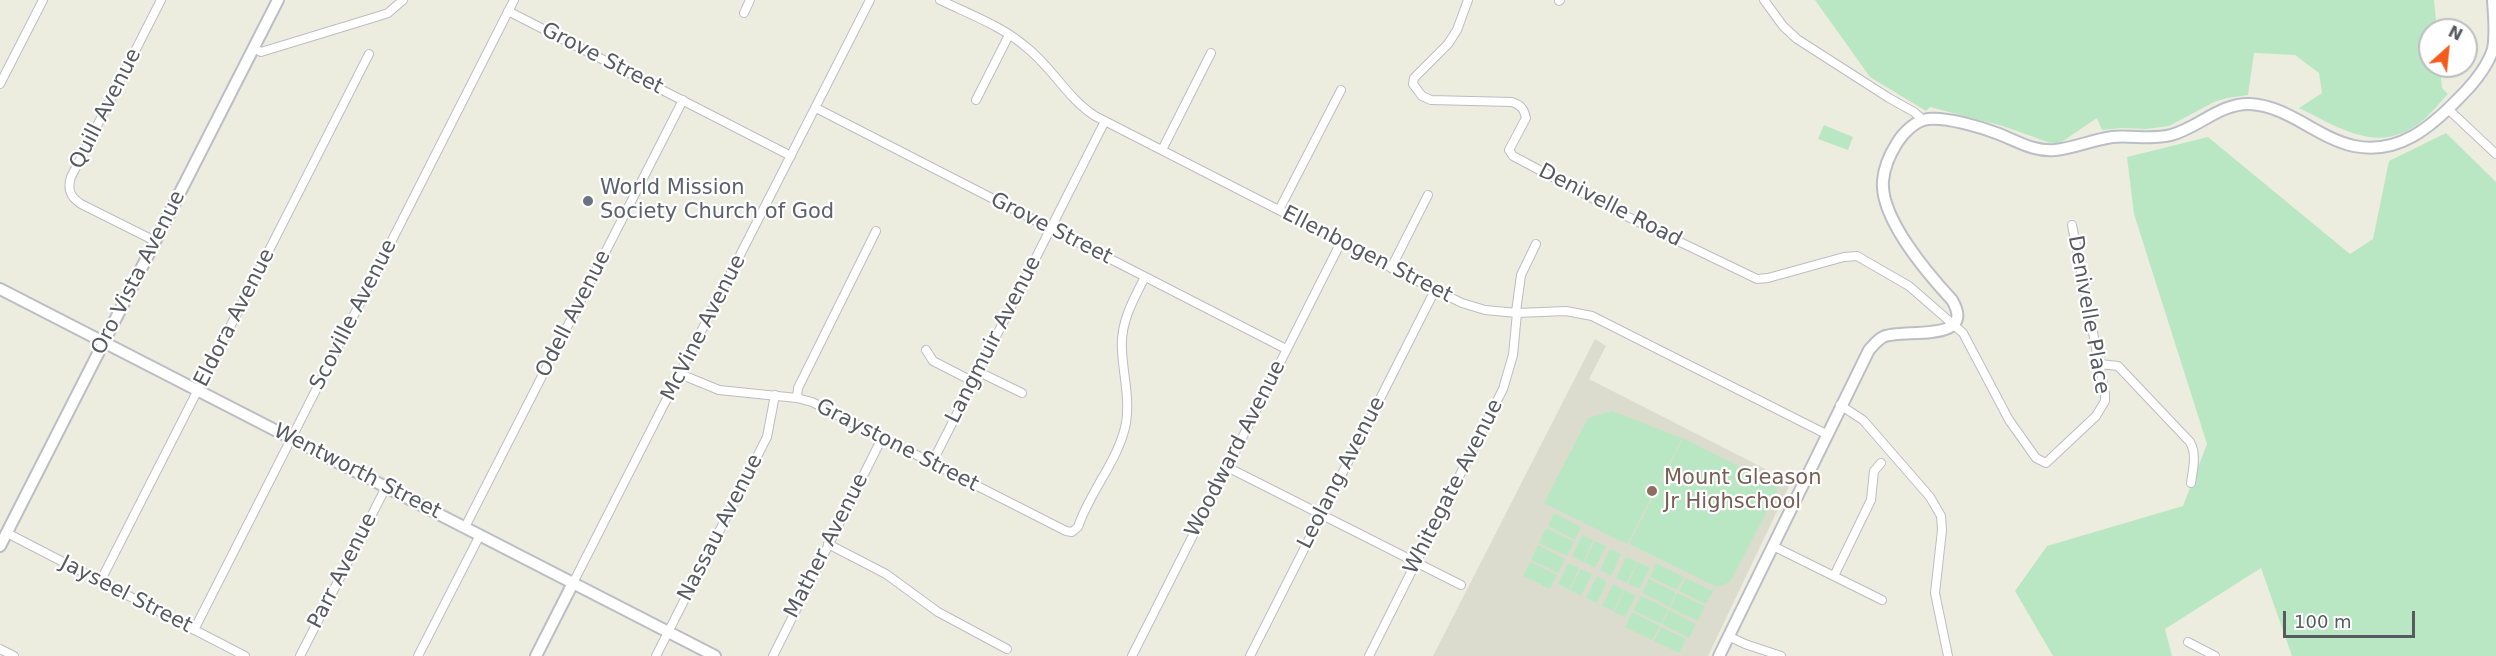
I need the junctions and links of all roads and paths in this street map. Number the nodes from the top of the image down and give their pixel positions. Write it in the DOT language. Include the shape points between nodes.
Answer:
graph roads {
  1 [pos="43,0"];
  2 [pos="161,0"];
  3 [pos="278,0"];
  4 [pos="403,0"];
  5 [pos="514,0"];
  6 [pos="750,0"];
  7 [pos="870,0"];
  8 [pos="940,0"];
  9 [pos="1468,0"];
  10 [pos="1764,0"];
  11 [pos="2493,0"];
  12 [pos="508,11"];
  13 [pos="744,13"];
  14 [pos="1009,35"];
  15 [pos="2496,36"];
  16 [pos="253,48"];
  17 [pos="2494,51"];
  18 [pos="1211,53"];
  19 [pos="369,54"];
  20 [pos="0,84"];
  21 [pos="1341,90"];
  22 [pos="683,100"];
  23 [pos="976,100"];
  24 [pos="816,108"];
  25 [pos="2448,109"];
  26 [pos="1923,120"];
  27 [pos="1106,122"];
  28 [pos="1162,150"];
  29 [pos="2496,154"];
  30 [pos="791,156"];
  31 [pos="1428,195"];
  32 [pos="1279,210"];
  33 [pos="2072,225"];
  34 [pos="1050,228"];
  35 [pos="876,231"];
  36 [pos="155,241"];
  37 [pos="1341,242"];
  38 [pos="1536,244"];
  39 [pos="1391,268"];
  40 [pos="1146,277"];
  41 [pos="0,289"];
  42 [pos="1435,290"];
  43 [pos="1517,312"];
  44 [pos="1954,324"];
  45 [pos="105,342"];
  46 [pos="1286,349"];
  47 [pos="926,350"];
  48 [pos="2100,364"];
  49 [pos="979,372"];
  50 [pos="680,374"];
  51 [pos="974,382"];
  52 [pos="198,391"];
  53 [pos="1022,393"];
  54 [pos="775,396"];
  55 [pos="796,398"];
  56 [pos="1840,405"];
  57 [pos="1826,434"];
  58 [pos="882,438"];
  59 [pos="292,439"];
  60 [pos="932,463"];
  61 [pos="1881,463"];
  62 [pos="1227,466"];
  63 [pos="2191,483"];
  64 [pos="386,487"];
  65 [pos="1321,515"];
  66 [pos="465,527"];
  67 [pos="7,533"];
  68 [pos="480,535"];
  69 [pos="828,544"];
  70 [pos="0,546"];
  71 [pos="1773,546"];
  72 [pos="1416,563"];
  73 [pos="1834,576"];
  74 [pos="100,582"];
  75 [pos="573,583"];
  76 [pos="1461,585"];
  77 [pos="1882,600"];
  78 [pos="194,630"];
  79 [pos="668,632"];
  80 [pos="1728,636"];
  81 [pos="2188,642"];
  82 [pos="0,649"];
  83 [pos="1007,649"];
  84 [pos="14,656"];
  85 [pos="245,656"];
  86 [pos="300,656"];
  87 [pos="418,656"];
  88 [pos="536,656"];
  89 [pos="656,656"];
  90 [pos="715,656"];
  91 [pos="773,656"];
  92 [pos="1132,656"];
  93 [pos="1250,656"];
  94 [pos="1369,656"];
  95 [pos="1719,656"];
  96 [pos="1781,656"];
  97 [pos="1948,656"];
  98 [pos="2215,656"];
  1 -- 20 [label="street"];
  2 -- 36 [label="street, Quill Avenue" via="70,181 69,190 72,197 93,210"];
  3 -- 16 [label="street, Oro Vista Avenue"];
  4 -- 16 [label="street" via="379,16 261,52"];
  5 -- 12 [label="street, Scoville Avenue"];
  6 -- 13 [label="street"];
  7 -- 24 [label="street, McVine Avenue"];
  8 -- 14 [label="street, Ellenbogen Street"];
  9 -- 44 [label="street, Denivelle Road" via="1448,44 1414,78 1413,84 1422,96 1431,100 1519,105 1526,118 1511,144 1513,156 1757,279 1857,256 1909,286"];
  10 -- 26 [label="street" via="1797,39"];
  11 -- 15 [label="street"];
  12 -- 22 [label="street, Grove Street"];
  12 -- 59 [label="street, Scoville Avenue"];
  14 -- 23 [label="street"];
  14 -- 27 [label="street, Ellenbogen Street" via="1032,51 1077,102"];
  15 -- 17 [label="street"];
  16 -- 36 [label="street, Oro Vista Avenue"];
  17 -- 25 [label="street" via="2480,75"];
  18 -- 28 [label="street"];
  19 -- 52 [label="street, Eldora Avenue"];
  21 -- 32 [label="street"];
  22 -- 30 [label="street, Grove Street"];
  22 -- 66 [label="street, Odell Avenue"];
  24 -- 30 [label="street, McVine Avenue"];
  24 -- 34 [label="street, Grove Street"];
  25 -- 26 [label="street" via="2415,136 2375,148 2337,140 2276,109 2250,104 2218,112 2171,135 2103,138 2054,150 2027,146 1984,129"];
  25 -- 29 [label="street"];
  26 -- 44 [label="street" via="1906,132 1892,153 1884,174 1885,198 1912,254 1957,307"];
  27 -- 28 [label="street, Ellenbogen Street"];
  27 -- 34 [label="street, Langmuir Avenue"];
  28 -- 32 [label="street, Ellenbogen Street"];
  30 -- 50 [label="street, McVine Avenue"];
  31 -- 39 [label="street"];
  32 -- 37 [label="street, Ellenbogen Street"];
  33 -- 48 [label="street, Denivelle Place"];
  34 -- 40 [label="street, Grove Street"];
  34 -- 49 [label="street, Langmuir Avenue"];
  35 -- 55 [label="street"];
  36 -- 45 [label="street, Oro Vista Avenue"];
  37 -- 39 [label="street, Ellenbogen Street"];
  37 -- 46 [label="street, Woodward Avenue"];
  38 -- 43 [label="street, Whitegate Avenue" via="1521,275"];
  39 -- 42 [label="street, Ellenbogen Street"];
  40 -- 46 [label="street, Grove Street"];
  40 -- 60 [label="street, Graystone Street" via="1131,304 1122,337 1125,424 1118,446 1072,532"];
  41 -- 45 [label="street, Wentworth Street"];
  42 -- 43 [label="street, Ellenbogen Street" via="1474,308"];
  42 -- 65 [label="street, Leolang Avenue"];
  43 -- 57 [label="street, Ellenbogen Street" via="1566,311 1592,316"];
  43 -- 72 [label="street, Whitegate Avenue" via="1514,355 1503,389"];
  44 -- 48 [label="street, Denivelle Place" via="1967,340 2009,420 2040,462 2046,464 2102,408 2106,394"];
  44 -- 56 [label="street" via="1939,332 1897,333 1878,340"];
  45 -- 52 [label="street, Wentworth Street"];
  45 -- 67 [label="street, Oro Vista Avenue"];
  46 -- 62 [label="street, Woodward Avenue"];
  47 -- 51 [label="street" via="933,361"];
  48 -- 63 [label="street" via="2118,366 2190,442 2194,448"];
  49 -- 51 [label="street, Langmuir Avenue"];
  49 -- 53 [label="street"];
  50 -- 54 [label="street, Graystone Street" via="719,390"];
  50 -- 75 [label="street, McVine Avenue"];
  51 -- 60 [label="street, Langmuir Avenue"];
  52 -- 59 [label="street, Wentworth Street"];
  52 -- 74 [label="street, Eldora Avenue"];
  54 -- 55 [label="street, Graystone Street"];
  54 -- 79 [label="street, Nassau Avenue" via="767,437"];
  55 -- 58 [label="street, Graystone Street" via="819,405"];
  56 -- 57 [label="street"];
  56 -- 97 [label="street" via="1863,420 1941,516 1935,593"];
  57 -- 71 [label="street"];
  58 -- 60 [label="street, Graystone Street"];
  58 -- 69 [label="street, Mather Avenue"];
  59 -- 64 [label="street, Wentworth Street"];
  59 -- 78 [label="street, Scoville Avenue"];
  61 -- 73 [label="street" via="1874,471 1871,500"];
  62 -- 65 [label="street"];
  62 -- 92 [label="street, Woodward Avenue"];
  64 -- 66 [label="street, Wentworth Street"];
  64 -- 86 [label="street, Parr Avenue"];
  65 -- 72 [label="street"];
  65 -- 93 [label="street, Leolang Avenue"];
  66 -- 68 [label="street, Wentworth Street"];
  67 -- 70 [label="street, Oro Vista Avenue"];
  67 -- 74 [label="street, Jayseel Street"];
  68 -- 75 [label="street, Wentworth Street"];
  68 -- 87 [label="street"];
  69 -- 83 [label="street" via="886,574 938,612"];
  69 -- 91 [label="street, Mather Avenue"];
  71 -- 73 [label="street"];
  71 -- 80 [label="street"];
  72 -- 76 [label="street"];
  72 -- 94 [label="street, Whitegate Avenue"];
  73 -- 77 [label="street"];
  74 -- 78 [label="street, Jayseel Street"];
  75 -- 79 [label="street, Wentworth Street"];
  75 -- 88 [label="street, McVine Avenue"];
  78 -- 85 [label="street, Jayseel Street"];
  79 -- 89 [label="street, Nassau Avenue"];
  79 -- 90 [label="street, Wentworth Street"];
  80 -- 95 [label="street"];
  80 -- 96 [label="street"];
  81 -- 98 [label="street"];
  82 -- 84 [label="street"];
}
